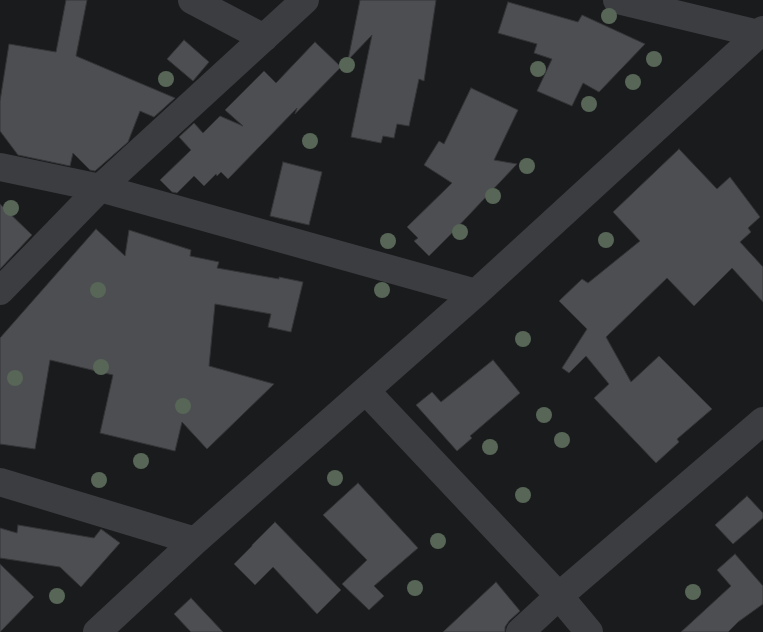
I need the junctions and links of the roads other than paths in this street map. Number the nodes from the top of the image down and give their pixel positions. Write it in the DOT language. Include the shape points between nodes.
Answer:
graph roads {
  1 [pos="192,0"];
  2 [pos="305,0"];
  3 [pos="618,0"];
  4 [pos="761,32"];
  5 [pos="264,38"];
  6 [pos="0,167"];
  7 [pos="100,188"];
  8 [pos="0,291"];
  9 [pos="476,293"];
  10 [pos="366,391"];
  11 [pos="763,421"];
  12 [pos="0,482"];
  13 [pos="195,541"];
  14 [pos="559,596"];
  15 [pos="97,632"];
  16 [pos="520,632"];
  17 [pos="588,632"];
  1 -- 5 [label="street"];
  2 -- 5 [label="street"];
  3 -- 4 [label="street"];
  4 -- 9 [label="street"];
  5 -- 7 [label="street"];
  6 -- 7 [label="street"];
  7 -- 8 [label="street"];
  7 -- 9 [label="street"];
  9 -- 10 [label="street"];
  10 -- 13 [label="street"];
  10 -- 14 [label="street"];
  11 -- 14 [label="street"];
  12 -- 13 [label="street"];
  13 -- 15 [label="street"];
  14 -- 16 [label="street"];
  14 -- 17 [label="street"];
}
